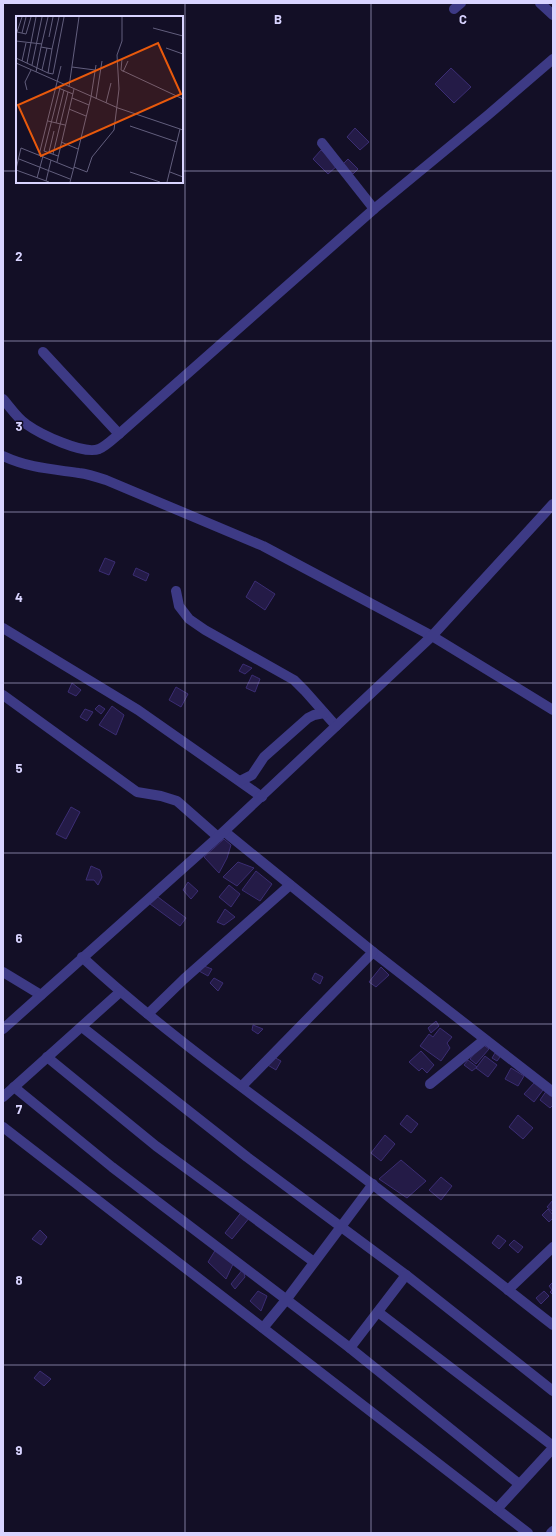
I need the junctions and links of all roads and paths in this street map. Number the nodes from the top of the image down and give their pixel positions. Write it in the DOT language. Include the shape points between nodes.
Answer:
graph roads {
  1 [pos="540,3"];
  2 [pos="553,14"];
  3 [pos="553,59"];
  4 [pos="322,143"];
  5 [pos="374,209"];
  6 [pos="43,352"];
  7 [pos="3,399"];
  8 [pos="119,434"];
  9 [pos="3,456"];
  10 [pos="553,504"];
  11 [pos="176,591"];
  12 [pos="3,628"];
  13 [pos="432,636"];
  14 [pos="3,696"];
  15 [pos="553,710"];
  16 [pos="324,713"];
  17 [pos="336,726"];
  18 [pos="240,781"];
  19 [pos="262,797"];
  20 [pos="222,834"];
  21 [pos="290,885"];
  22 [pos="373,952"];
  23 [pos="82,957"];
  24 [pos="3,972"];
  25 [pos="120,992"];
  26 [pos="41,995"];
  27 [pos="148,1014"];
  28 [pos="82,1027"];
  29 [pos="3,1029"];
  30 [pos="484,1040"];
  31 [pos="47,1057"];
  32 [pos="430,1084"];
  33 [pos="242,1086"];
  34 [pos="14,1087"];
  35 [pos="553,1092"];
  36 [pos="3,1097"];
  37 [pos="3,1127"];
  38 [pos="373,1184"];
  39 [pos="340,1226"];
  40 [pos="553,1248"];
  41 [pos="314,1262"];
  42 [pos="406,1276"];
  43 [pos="508,1290"];
  44 [pos="286,1300"];
  45 [pos="378,1312"];
  46 [pos="553,1325"];
  47 [pos="263,1328"];
  48 [pos="350,1348"];
  49 [pos="553,1391"];
  50 [pos="553,1447"];
  51 [pos="519,1484"];
  52 [pos="497,1509"];
  53 [pos="528,1533"];
  1 -- 2 [label="street"];
  3 -- 5 [label="street"];
  4 -- 5 [label="street"];
  5 -- 8 [label="street"];
  6 -- 8 [label="street"];
  7 -- 8 [label="street" via="25,424 78,448 99,449"];
  9 -- 13 [label="street" via="19,464 81,473 106,480 263,546"];
  10 -- 13 [label="street"];
  11 -- 16 [label="street" via="179,606 189,619 294,680"];
  12 -- 18 [label="street" via="138,710"];
  13 -- 15 [label="street"];
  13 -- 17 [label="street"];
  14 -- 20 [label="street" via="138,792 177,801"];
  16 -- 17 [label="street"];
  16 -- 18 [label="street" via="314,714 308,718 264,757 252,775"];
  17 -- 19 [label="street"];
  18 -- 19 [label="street"];
  19 -- 20 [label="street"];
  20 -- 21 [label="street"];
  20 -- 23 [label="street"];
  21 -- 22 [label="street"];
  21 -- 27 [label="street"];
  22 -- 30 [label="street"];
  22 -- 33 [label="street"];
  23 -- 25 [label="street"];
  23 -- 26 [label="street"];
  24 -- 26 [label="street"];
  25 -- 27 [label="street"];
  25 -- 28 [label="street"];
  26 -- 29 [label="street"];
  27 -- 33 [label="street"];
  28 -- 31 [label="street"];
  28 -- 39 [label="street"];
  30 -- 32 [label="street"];
  30 -- 35 [label="street"];
  31 -- 34 [label="street"];
  31 -- 41 [label="street" via="156,1146"];
  33 -- 38 [label="street"];
  34 -- 36 [label="street"];
  34 -- 44 [label="street" via="112,1167"];
  37 -- 47 [label="street"];
  38 -- 39 [label="street"];
  38 -- 43 [label="street"];
  39 -- 41 [label="street"];
  39 -- 42 [label="street"];
  40 -- 43 [label="street"];
  41 -- 44 [label="street"];
  42 -- 45 [label="street"];
  42 -- 49 [label="street"];
  43 -- 46 [label="street"];
  44 -- 47 [label="street"];
  44 -- 48 [label="street"];
  45 -- 48 [label="street"];
  45 -- 50 [label="street"];
  47 -- 52 [label="street"];
  48 -- 51 [label="street"];
  50 -- 51 [label="street"];
  51 -- 52 [label="street"];
  52 -- 53 [label="street"];
}
